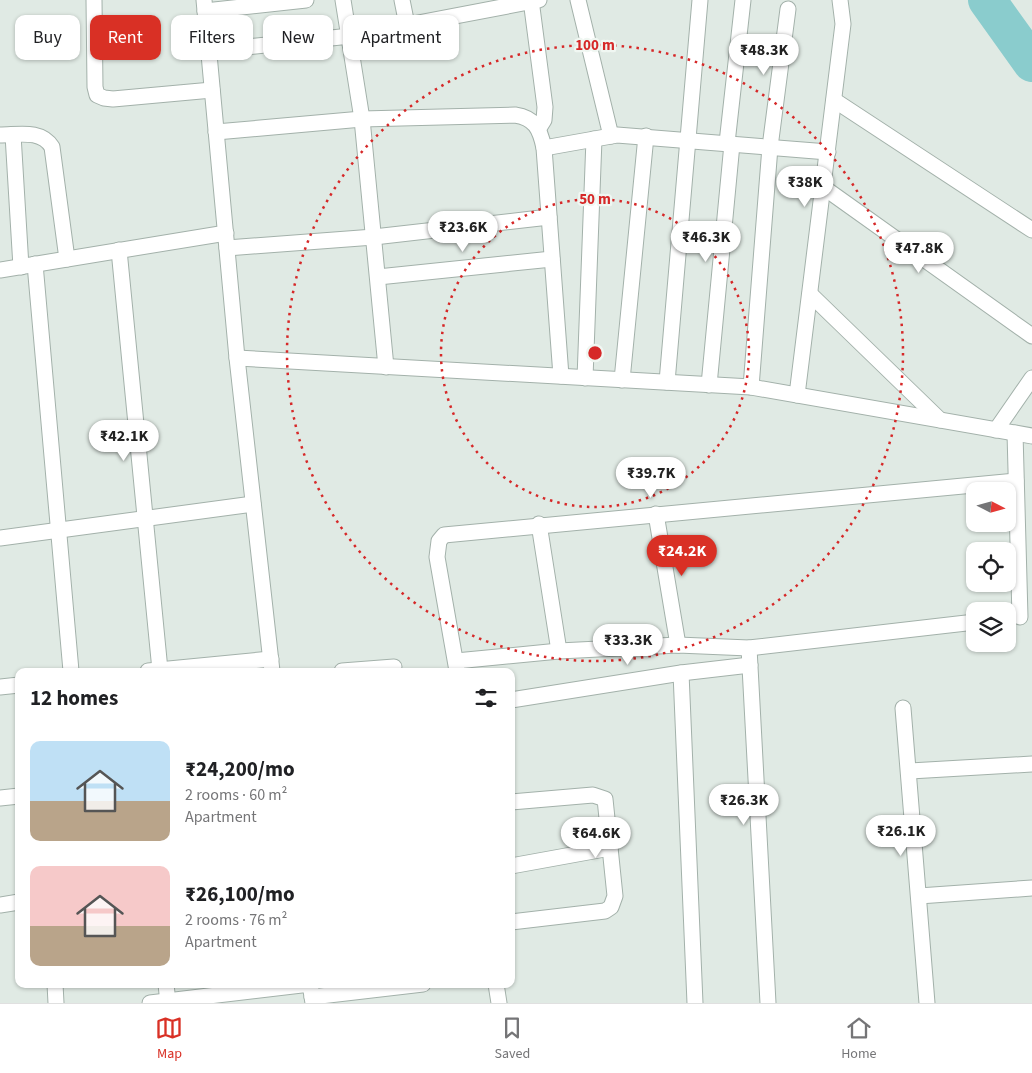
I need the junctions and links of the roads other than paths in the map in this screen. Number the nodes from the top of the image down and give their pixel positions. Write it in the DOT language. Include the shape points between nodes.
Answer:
graph roads {
  1 [pos="94,0"];
  2 [pos="306,0"];
  3 [pos="343,0"];
  4 [pos="402,0"];
  5 [pos="534,0"];
  6 [pos="578,0"];
  7 [pos="700,0"];
  8 [pos="743,0"];
  9 [pos="840,0"];
  10 [pos="205,5"];
  11 [pos="467,7"];
  12 [pos="788,9"];
  13 [pos="346,15"];
  14 [pos="405,15"];
  15 [pos="440,15"];
  16 [pos="343,37"];
  17 [pos="253,46"];
  18 [pos="210,60"];
  19 [pos="353,60"];
  20 [pos="212,90"];
  21 [pos="834,100"];
  22 [pos="362,119"];
  23 [pos="539,128"];
  24 [pos="216,132"];
  25 [pos="6,135"];
  26 [pos="611,136"];
  27 [pos="646,136"];
  28 [pos="594,139"];
  29 [pos="686,140"];
  30 [pos="730,144"];
  31 [pos="770,147"];
  32 [pos="544,148"];
  33 [pos="828,152"];
  34 [pos="823,187"];
  35 [pos="549,217"];
  36 [pos="1032,230"];
  37 [pos="374,237"];
  38 [pos="226,241"];
  39 [pos="119,250"];
  40 [pos="67,259"];
  41 [pos="552,259"];
  42 [pos="28,266"];
  43 [pos="0,270"];
  44 [pos="378,277"];
  45 [pos="810,294"];
  46 [pos="1032,336"];
  47 [pos="237,358"];
  48 [pos="386,367"];
  49 [pos="561,376"];
  50 [pos="585,378"];
  51 [pos="1032,378"];
  52 [pos="622,380"];
  53 [pos="666,382"];
  54 [pos="709,385"];
  55 [pos="751,387"];
  56 [pos="797,395"];
  57 [pos="940,420"];
  58 [pos="996,430"];
  59 [pos="1015,433"];
  60 [pos="1032,436"];
  61 [pos="1016,481"];
  62 [pos="253,504"];
  63 [pos="656,514"];
  64 [pos="144,519"];
  65 [pos="539,524"];
  66 [pos="58,530"];
  67 [pos="0,538"];
  68 [pos="1020,617"];
  69 [pos="966,623"];
  70 [pos="678,645"];
  71 [pos="749,648"];
  72 [pos="559,651"];
  73 [pos="272,665"];
  74 [pos="750,665"];
  75 [pos="456,666"];
  76 [pos="394,667"];
  77 [pos="71,668"];
  78 [pos="154,668"];
  79 [pos="213,668"];
  80 [pos="381,668"];
  81 [pos="680,673"];
  82 [pos="15,685"];
  83 [pos="0,686"];
  84 [pos="515,699"];
  85 [pos="903,708"];
  86 [pos="1032,764"];
  87 [pos="910,770"];
  88 [pos="15,796"];
  89 [pos="0,798"];
  90 [pos="515,802"];
  91 [pos="610,848"];
  92 [pos="515,865"];
  93 [pos="1032,888"];
  94 [pos="919,896"];
  95 [pos="15,902"];
  96 [pos="0,904"];
  97 [pos="515,921"];
  98 [pos="55,988"];
  99 [pos="166,988"];
  100 [pos="278,988"];
  101 [pos="394,988"];
  102 [pos="496,988"];
  103 [pos="312,1000"];
  104 [pos="168,1002"];
  105 [pos="56,1003"];
  106 [pos="150,1003"];
  107 [pos="498,1003"];
  108 [pos="695,1003"];
  109 [pos="768,1003"];
  110 [pos="927,1003"];
  1 -- 20 [label="street" via="97,94 113,99"];
  2 -- 10 [label="street"];
  3 -- 13 [label="street"];
  4 -- 14 [label="street"];
  5 -- 11 [label="street"];
  5 -- 23 [label="street" via="545,107 544,120"];
  6 -- 26 [label="street"];
  7 -- 29 [label="street"];
  8 -- 30 [label="street"];
  9 -- 21 [label="street" via="843,24"];
  11 -- 15 [label="street"];
  12 -- 31 [label="street"];
  16 -- 17 [label="street"];
  18 -- 20 [label="street"];
  19 -- 22 [label="street"];
  20 -- 24 [label="street"];
  21 -- 33 [label="street"];
  21 -- 36 [label="street"];
  22 -- 23 [label="street" via="515,115 526,117"];
  22 -- 24 [label="street"];
  22 -- 37 [label="street"];
  23 -- 32 [label="street"];
  24 -- 38 [label="street"];
  25 -- 40 [label="street" via="40,136 52,147"];
  25 -- 42 [label="street"];
  26 -- 27 [label="street"];
  26 -- 28 [label="street"];
  27 -- 29 [label="street"];
  27 -- 52 [label="street"];
  28 -- 32 [label="street"];
  28 -- 50 [label="street"];
  29 -- 30 [label="street"];
  29 -- 53 [label="street"];
  30 -- 31 [label="street"];
  30 -- 54 [label="street"];
  31 -- 33 [label="street"];
  31 -- 55 [label="street"];
  32 -- 35 [label="street"];
  33 -- 34 [label="street"];
  34 -- 45 [label="street"];
  34 -- 46 [label="street"];
  35 -- 37 [label="street"];
  35 -- 41 [label="street"];
  37 -- 38 [label="street"];
  37 -- 44 [label="street"];
  38 -- 39 [label="street"];
  38 -- 47 [label="street"];
  39 -- 40 [label="street"];
  39 -- 64 [label="street"];
  40 -- 42 [label="street"];
  41 -- 44 [label="street"];
  41 -- 49 [label="street"];
  42 -- 43 [label="street"];
  42 -- 66 [label="street"];
  44 -- 48 [label="street"];
  45 -- 56 [label="street"];
  45 -- 57 [label="street"];
  47 -- 48 [label="street"];
  47 -- 62 [label="street"];
  48 -- 49 [label="street"];
  49 -- 50 [label="street"];
  50 -- 52 [label="street"];
  51 -- 58 [label="street"];
  52 -- 53 [label="street"];
  53 -- 54 [label="street"];
  54 -- 55 [label="street"];
  55 -- 56 [label="street"];
  56 -- 57 [label="street"];
  57 -- 58 [label="street"];
  58 -- 59 [label="street"];
  59 -- 60 [label="street"];
  59 -- 61 [label="street"];
  61 -- 63 [label="street"];
  61 -- 68 [label="street"];
  62 -- 64 [label="street"];
  62 -- 73 [label="street"];
  63 -- 65 [label="street"];
  63 -- 70 [label="street"];
  64 -- 66 [label="street"];
  64 -- 78 [label="street"];
  65 -- 72 [label="street"];
  65 -- 75 [label="street" via="452,532 444,534 439,541 437,557"];
  66 -- 67 [label="street"];
  66 -- 77 [label="street"];
  69 -- 71 [label="street"];
  70 -- 71 [label="street"];
  70 -- 72 [label="street"];
  71 -- 74 [label="street"];
  72 -- 75 [label="street"];
  73 -- 79 [label="street"];
  74 -- 81 [label="street"];
  74 -- 109 [label="street"];
  76 -- 80 [label="street"];
  81 -- 84 [label="street"];
  81 -- 108 [label="street"];
  82 -- 83 [label="street"];
  85 -- 87 [label="street"];
  86 -- 87 [label="street"];
  87 -- 94 [label="street"];
  88 -- 89 [label="street"];
  90 -- 91 [label="street" via="600,796 606,803"];
  91 -- 92 [label="street"];
  91 -- 97 [label="street" via="614,896 611,907"];
  93 -- 94 [label="street"];
  94 -- 110 [label="street"];
  95 -- 96 [label="street"];
  98 -- 105 [label="street"];
  99 -- 104 [label="street"];
  100 -- 104 [label="street"];
  101 -- 103 [label="street"];
  102 -- 107 [label="street"];
  104 -- 106 [label="street"];
}
